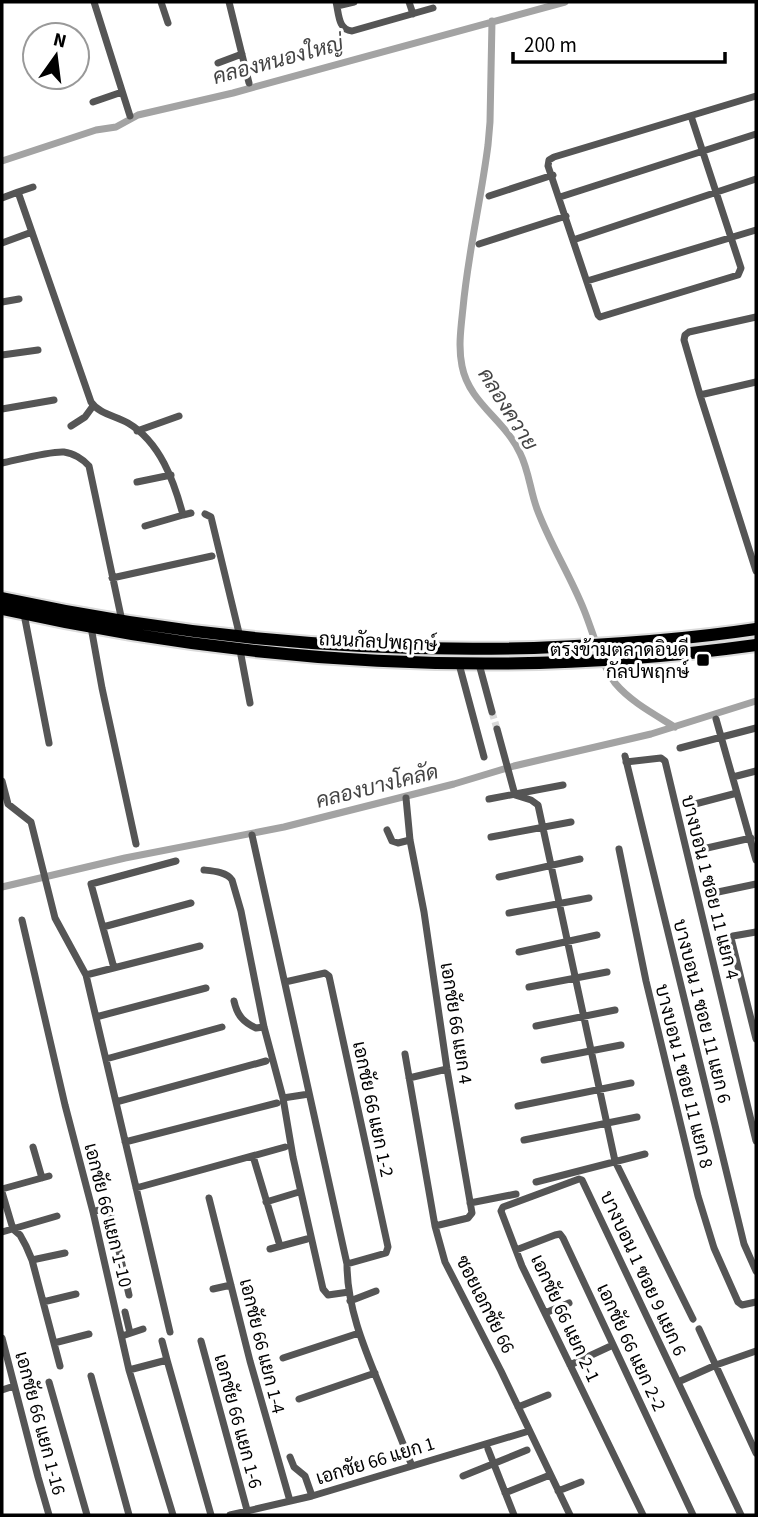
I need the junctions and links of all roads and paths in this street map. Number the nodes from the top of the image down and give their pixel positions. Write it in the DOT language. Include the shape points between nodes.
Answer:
graph roads {
  1 [pos="94,2"];
  2 [pos="161,2"];
  3 [pos="229,2"];
  4 [pos="354,2"];
  5 [pos="409,2"];
  6 [pos="337,4"];
  7 [pos="433,8"];
  8 [pos="413,14"];
  9 [pos="167,23"];
  10 [pos="242,54"];
  11 [pos="218,62"];
  12 [pos="249,83"];
  13 [pos="122,92"];
  14 [pos="756,96"];
  15 [pos="93,102"];
  16 [pos="130,116"];
  17 [pos="691,116"];
  18 [pos="756,134"];
  19 [pos="703,151"];
  20 [pos="553,175"];
  21 [pos="756,179"];
  22 [pos="33,187"];
  23 [pos="18,192"];
  24 [pos="716,193"];
  25 [pos="489,196"];
  26 [pos="560,197"];
  27 [pos="2,198"];
  28 [pos="566,216"];
  29 [pos="756,230"];
  30 [pos="32,232"];
  31 [pos="730,238"];
  32 [pos="573,240"];
  33 [pos="2,243"];
  34 [pos="479,244"];
  35 [pos="587,281"];
  36 [pos="19,299"];
  37 [pos="2,302"];
  38 [pos="756,317"];
  39 [pos="38,350"];
  40 [pos="2,355"];
  41 [pos="756,382"];
  42 [pos="699,395"];
  43 [pos="54,400"];
  44 [pos="93,406"];
  45 [pos="2,409"];
  46 [pos="179,416"];
  47 [pos="71,426"];
  48 [pos="137,431"];
  49 [pos="2,463"];
  50 [pos="171,475"];
  51 [pos="137,482"];
  52 [pos="205,514"];
  53 [pos="145,526"];
  54 [pos="212,556"];
  55 [pos="756,570"];
  56 [pos="112,578"];
  57 [pos="2,598"];
  58 [pos="2,609"];
  59 [pos="24,614"];
  60 [pos="122,621"];
  61 [pos="92,627"];
  62 [pos="756,629"];
  63 [pos="240,643"];
  64 [pos="756,645"];
  65 [pos="459,664"];
  66 [pos="479,664"];
  67 [pos="250,703"];
  68 [pos="492,712"];
  69 [pos="716,719"];
  70 [pos="756,728"];
  71 [pos="496,729"];
  72 [pos="721,738"];
  73 [pos="49,743"];
  74 [pos="680,748"];
  75 [pos="484,757"];
  76 [pos="625,759"];
  77 [pos="756,771"];
  78 [pos="733,777"];
  79 [pos="2,781"];
  80 [pos="564,785"];
  81 [pos="737,793"];
  82 [pos="515,795"];
  83 [pos="406,798"];
  84 [pos="489,799"];
  85 [pos="695,804"];
  86 [pos="756,821"];
  87 [pos="571,822"];
  88 [pos="747,824"];
  89 [pos="542,828"];
  90 [pos="387,830"];
  91 [pos="252,835"];
  92 [pos="491,837"];
  93 [pos="751,838"];
  94 [pos="410,840"];
  95 [pos="136,844"];
  96 [pos="707,848"];
  97 [pos="619,849"];
  98 [pos="580,859"];
  99 [pos="756,860"];
  100 [pos="176,861"];
  101 [pos="551,864"];
  102 [pos="204,870"];
  103 [pos="499,877"];
  104 [pos="756,884"];
  105 [pos="718,892"];
  106 [pos="589,898"];
  107 [pos="191,903"];
  108 [pos="559,904"];
  109 [pos="509,913"];
  110 [pos="22,920"];
  111 [pos="103,927"];
  112 [pos="756,932"];
  113 [pos="597,935"];
  114 [pos="567,942"];
  115 [pos="200,946"];
  116 [pos="519,952"];
  117 [pos="114,968"];
  118 [pos="607,972"];
  119 [pos="86,975"];
  120 [pos="575,978"];
  121 [pos="285,982"];
  122 [pos="529,987"];
  123 [pos="206,988"];
  124 [pos="234,1001"];
  125 [pos="615,1010"];
  126 [pos="583,1016"];
  127 [pos="96,1017"];
  128 [pos="536,1026"];
  129 [pos="222,1027"];
  130 [pos="264,1027"];
  131 [pos="756,1039"];
  132 [pos="621,1045"];
  133 [pos="591,1051"];
  134 [pos="405,1054"];
  135 [pos="106,1059"];
  136 [pos="544,1060"];
  137 [pos="266,1061"];
  138 [pos="447,1069"];
  139 [pos="409,1078"];
  140 [pos="631,1083"];
  141 [pos="599,1089"];
  142 [pos="309,1094"];
  143 [pos="280,1100"];
  144 [pos="116,1102"];
  145 [pos="518,1106"];
  146 [pos="637,1116"];
  147 [pos="606,1123"];
  148 [pos="524,1140"];
  149 [pos="756,1141"];
  150 [pos="125,1142"];
  151 [pos="33,1147"];
  152 [pos="285,1147"];
  153 [pos="645,1154"];
  154 [pos="253,1156"];
  155 [pos="615,1161"];
  156 [pos="581,1179"];
  157 [pos="536,1182"];
  158 [pos="136,1188"];
  159 [pos="2,1190"];
  160 [pos="299,1192"];
  161 [pos="516,1194"];
  162 [pos="209,1198"];
  163 [pos="266,1202"];
  164 [pos="470,1202"];
  165 [pos="93,1212"];
  166 [pos="57,1216"];
  167 [pos="435,1226"];
  168 [pos="13,1229"];
  169 [pos="2,1231"];
  170 [pos="307,1239"];
  171 [pos="280,1246"];
  172 [pos="270,1249"];
  173 [pos="516,1250"];
  174 [pos="65,1253"];
  175 [pos="32,1259"];
  176 [pos="346,1264"];
  177 [pos="756,1271"];
  178 [pos="231,1285"];
  179 [pos="213,1289"];
  180 [pos="376,1291"];
  181 [pos="349,1292"];
  182 [pos="76,1294"];
  183 [pos="129,1295"];
  184 [pos="350,1301"];
  185 [pos="756,1301"];
  186 [pos="43,1302"];
  187 [pos="569,1303"];
  188 [pos="125,1312"];
  189 [pos="545,1313"];
  190 [pos="693,1319"];
  191 [pos="143,1329"];
  192 [pos="699,1329"];
  193 [pos="170,1332"];
  194 [pos="359,1333"];
  195 [pos="89,1334"];
  196 [pos="126,1334"];
  197 [pos="2,1338"];
  198 [pos="162,1341"];
  199 [pos="201,1341"];
  200 [pos="54,1343"];
  201 [pos="614,1345"];
  202 [pos="756,1351"];
  203 [pos="283,1358"];
  204 [pos="167,1360"];
  205 [pos="570,1365"];
  206 [pos="716,1365"];
  207 [pos="60,1366"];
  208 [pos="129,1370"];
  209 [pos="375,1373"];
  210 [pos="91,1376"];
  211 [pos="678,1381"];
  212 [pos="49,1382"];
  213 [pos="15,1386"];
  214 [pos="2,1390"];
  215 [pos="548,1395"];
  216 [pos="299,1399"];
  217 [pos="518,1407"];
  218 [pos="529,1431"];
  219 [pos="488,1449"];
  220 [pos="527,1450"];
  221 [pos="756,1453"];
  222 [pos="290,1457"];
  223 [pos="494,1464"];
  224 [pos="412,1466"];
  225 [pos="550,1475"];
  226 [pos="463,1476"];
  227 [pos="581,1482"];
  228 [pos="558,1492"];
  229 [pos="505,1493"];
  230 [pos="312,1496"];
  231 [pos="290,1500"];
  232 [pos="247,1510"];
  233 [pos="49,1515"];
  234 [pos="86,1515"];
  235 [pos="129,1515"];
  236 [pos="173,1515"];
  237 [pos="211,1515"];
  238 [pos="230,1515"];
  239 [pos="514,1515"];
  240 [pos="570,1515"];
  241 [pos="643,1515"];
  242 [pos="693,1515"];
  243 [pos="741,1515"];
  1 -- 13 [label="street"];
  2 -- 9 [label="street"];
  3 -- 10 [label="street"];
  4 -- 6 [label="street"];
  5 -- 8 [label="street"];
  6 -- 8 [label="street" via="346,31"];
  7 -- 8 [label="street"];
  10 -- 11 [label="street"];
  10 -- 12 [label="street"];
  13 -- 15 [label="street"];
  13 -- 16 [label="street"];
  14 -- 17 [label="street"];
  17 -- 19 [label="street"];
  17 -- 20 [label="street" via="554,157 548,166"];
  18 -- 19 [label="street"];
  19 -- 24 [label="street"];
  19 -- 26 [label="street"];
  20 -- 25 [label="street"];
  20 -- 26 [label="street"];
  21 -- 24 [label="street"];
  22 -- 23 [label="street"];
  23 -- 27 [label="street"];
  23 -- 30 [label="street"];
  24 -- 31 [label="street"];
  24 -- 32 [label="street"];
  26 -- 28 [label="street"];
  28 -- 32 [label="street"];
  28 -- 34 [label="street"];
  29 -- 31 [label="street"];
  30 -- 33 [label="street"];
  30 -- 44 [label="street"];
  31 -- 35 [label="street"];
  31 -- 35 [label="street" via="738,275 615,314 598,315"];
  32 -- 35 [label="street"];
  36 -- 37 [label="street"];
  38 -- 42 [label="street" via="686,334 684,342"];
  39 -- 40 [label="street"];
  41 -- 42 [label="street"];
  42 -- 55 [label="street"];
  43 -- 45 [label="street"];
  44 -- 47 [label="street"];
  44 -- 48 [label="street"];
  46 -- 48 [label="street"];
  48 -- 50 [label="street" via="154,446"];
  49 -- 56 [label="street" via="69,453 89,466"];
  50 -- 51 [label="street"];
  50 -- 53 [label="street" via="187,514"];
  52 -- 63 [label="street" via="211,517"];
  54 -- 56 [label="street"];
  56 -- 60 [label="street"];
  57 -- 60 [label="main road, ถนนกัลปพฤกษ์"];
  58 -- 59 [label="main road, ถนนกัลปพฤกษ์"];
  59 -- 61 [label="main road, ถนนกัลปพฤกษ์"];
  59 -- 73 [label="street"];
  60 -- 63 [label="main road, ถนนกัลปพฤกษ์"];
  61 -- 63 [label="main road, ถนนกัลปพฤกษ์" via="178,642"];
  61 -- 95 [label="street"];
  62 -- 63 [label="main road, ถนนกัลปพฤกษ์" via="611,644 487,649"];
  63 -- 65 [label="main road, ถนนกัลปพฤกษ์" via="362,661"];
  63 -- 67 [label="street"];
  64 -- 66 [label="main road, ถนนกัลปพฤกษ์" via="614,659"];
  65 -- 66 [label="main road, ถนนกัลปพฤกษ์"];
  65 -- 75 [label="street"];
  66 -- 68 [label="street"];
  69 -- 72 [label="street"];
  70 -- 72 [label="street"];
  71 -- 82 [label="street"];
  72 -- 74 [label="street"];
  72 -- 78 [label="street"];
  76 -- 149 [label="street, บางบอน 1 ซอย 11 แยก 4" via="664,761"];
  76 -- 177 [label="street, บางบอน 1 ซอย 11 แยก 6" via="744,1244"];
  77 -- 78 [label="street"];
  78 -- 81 [label="street"];
  79 -- 119 [label="street" via="8,804 31,822 55,918"];
  80 -- 82 [label="street"];
  81 -- 85 [label="street"];
  81 -- 88 [label="street"];
  82 -- 84 [label="street"];
  82 -- 89 [label="street" via="538,805"];
  83 -- 94 [label="street, เอกชัย 66 แยก 4"];
  86 -- 88 [label="street"];
  87 -- 89 [label="street"];
  88 -- 93 [label="street"];
  89 -- 92 [label="street"];
  89 -- 101 [label="street"];
  90 -- 94 [label="street" via="392,841"];
  91 -- 121 [label="street"];
  93 -- 96 [label="street"];
  93 -- 99 [label="street"];
  94 -- 138 [label="street, เอกชัย 66 แยก 4"];
  97 -- 185 [label="street, บางบอน 1 ซอย 11 แยก 8" via="698,1196 714,1248 740,1304"];
  98 -- 101 [label="street"];
  100 -- 111 [label="street" via="91,884"];
  101 -- 103 [label="street"];
  101 -- 108 [label="street"];
  102 -- 130 [label="street" via="232,880"];
  104 -- 105 [label="street"];
  106 -- 108 [label="street"];
  107 -- 111 [label="street"];
  108 -- 109 [label="street"];
  108 -- 114 [label="street"];
  110 -- 165 [label="street, เอกชัย 66 แยก 1-10"];
  111 -- 117 [label="street"];
  112 -- 131 [label="street" via="731,939"];
  113 -- 114 [label="street"];
  114 -- 116 [label="street"];
  114 -- 120 [label="street"];
  115 -- 117 [label="street"];
  117 -- 119 [label="street"];
  118 -- 120 [label="street"];
  119 -- 127 [label="street"];
  120 -- 122 [label="street"];
  120 -- 126 [label="street"];
  121 -- 142 [label="street"];
  121 -- 176 [label="street, เอกชัย 66 แยก 1-2" via="325,973 330,976 387,1247 379,1256"];
  123 -- 127 [label="street"];
  124 -- 130 [label="street" via="241,1018 256,1028"];
  125 -- 126 [label="street"];
  126 -- 128 [label="street"];
  126 -- 133 [label="street"];
  127 -- 135 [label="street"];
  129 -- 135 [label="street"];
  130 -- 143 [label="street"];
  132 -- 133 [label="street"];
  133 -- 136 [label="street"];
  133 -- 141 [label="street"];
  134 -- 139 [label="street, ซอยเอกชัย 66"];
  135 -- 144 [label="street"];
  137 -- 144 [label="street"];
  138 -- 139 [label="street"];
  138 -- 164 [label="street, เอกชัย 66 แยก 4"];
  139 -- 167 [label="street, ซอยเอกชัย 66"];
  140 -- 141 [label="street"];
  141 -- 145 [label="street"];
  141 -- 147 [label="street"];
  142 -- 143 [label="street"];
  142 -- 176 [label="street"];
  143 -- 150 [label="street"];
  143 -- 181 [label="street" via="323,1289 328,1294"];
  144 -- 150 [label="street"];
  146 -- 147 [label="street"];
  147 -- 148 [label="street"];
  147 -- 155 [label="street"];
  150 -- 158 [label="street"];
  151 -- 159 [label="street" via="45,1177"];
  152 -- 154 [label="street"];
  153 -- 155 [label="street"];
  154 -- 158 [label="street"];
  154 -- 163 [label="street"];
  155 -- 157 [label="street"];
  155 -- 190 [label="street"];
  156 -- 173 [label="street, เอกชัย 66 แยก 2-1" via="501,1208"];
  156 -- 211 [label="street, บางบอน 1 ซอย 9 แยก 6"];
  158 -- 193 [label="street"];
  159 -- 168 [label="street"];
  160 -- 163 [label="street"];
  161 -- 164 [label="street"];
  162 -- 178 [label="street, เอกชัย 66 แยก 1-4"];
  163 -- 171 [label="street"];
  164 -- 167 [label="street" via="468,1218"];
  165 -- 183 [label="street" via="104,1208 111,1216"];
  165 -- 196 [label="street, เอกชัย 66 แยก 1-10"];
  166 -- 168 [label="street"];
  167 -- 217 [label="street, ซอยเอกชัย 66" via="445,1262"];
  168 -- 169 [label="street"];
  168 -- 175 [label="street"];
  170 -- 171 [label="street"];
  171 -- 172 [label="street"];
  173 -- 189 [label="street, เอกชัย 66 แยก 2-1"];
  173 -- 201 [label="street, เอกชัย 66 แยก 2-2" via="560,1234"];
  174 -- 175 [label="street"];
  175 -- 186 [label="street"];
  176 -- 181 [label="street"];
  178 -- 179 [label="street"];
  178 -- 231 [label="street, เอกชัย 66 แยก 1-4"];
  180 -- 184 [label="street"];
  181 -- 184 [label="street"];
  182 -- 186 [label="street"];
  184 -- 194 [label="street"];
  186 -- 200 [label="street"];
  187 -- 189 [label="street"];
  188 -- 196 [label="street"];
  189 -- 205 [label="street, เอกชัย 66 แยก 2-1"];
  191 -- 196 [label="street"];
  192 -- 206 [label="street"];
  194 -- 203 [label="street"];
  194 -- 209 [label="street"];
  195 -- 200 [label="street"];
  196 -- 208 [label="street, เอกชัย 66 แยก 1-10"];
  197 -- 213 [label="street, เอกชัย 66 แยก 1-16"];
  198 -- 204 [label="street"];
  199 -- 232 [label="street, เอกชัย 66 แยก 1-6"];
  200 -- 207 [label="street"];
  201 -- 205 [label="street"];
  201 -- 242 [label="street, เอกชัย 66 แยก 2-2"];
  202 -- 206 [label="street"];
  204 -- 208 [label="street"];
  204 -- 237 [label="street"];
  205 -- 241 [label="street, เอกชัย 66 แยก 2-1"];
  206 -- 211 [label="street"];
  206 -- 221 [label="street"];
  208 -- 236 [label="street, เอกชัย 66 แยก 1-10"];
  209 -- 216 [label="street"];
  209 -- 224 [label="street"];
  210 -- 235 [label="street"];
  211 -- 243 [label="street, บางบอน 1 ซอย 9 แยก 6"];
  212 -- 234 [label="street"];
  213 -- 214 [label="street"];
  213 -- 233 [label="street, เอกชัย 66 แยก 1-16"];
  215 -- 217 [label="street"];
  217 -- 218 [label="street, ซอยเอกชัย 66"];
  218 -- 224 [label="street, เอกชัย 66 แยก 1"];
  218 -- 225 [label="street, ซอยเอกชัย 66"];
  219 -- 223 [label="street"];
  220 -- 223 [label="street"];
  222 -- 230 [label="street" via="305,1476"];
  223 -- 226 [label="street"];
  223 -- 229 [label="street"];
  224 -- 230 [label="street, เอกชัย 66 แยก 1"];
  225 -- 228 [label="street, ซอยเอกชัย 66"];
  225 -- 229 [label="street"];
  227 -- 228 [label="street"];
  228 -- 240 [label="street, ซอยเอกชัย 66"];
  229 -- 239 [label="street"];
  230 -- 231 [label="street, เอกชัย 66 แยก 1"];
  231 -- 232 [label="street, เอกชัย 66 แยก 1"];
  232 -- 238 [label="street, เอกชัย 66 แยก 1"];
}
